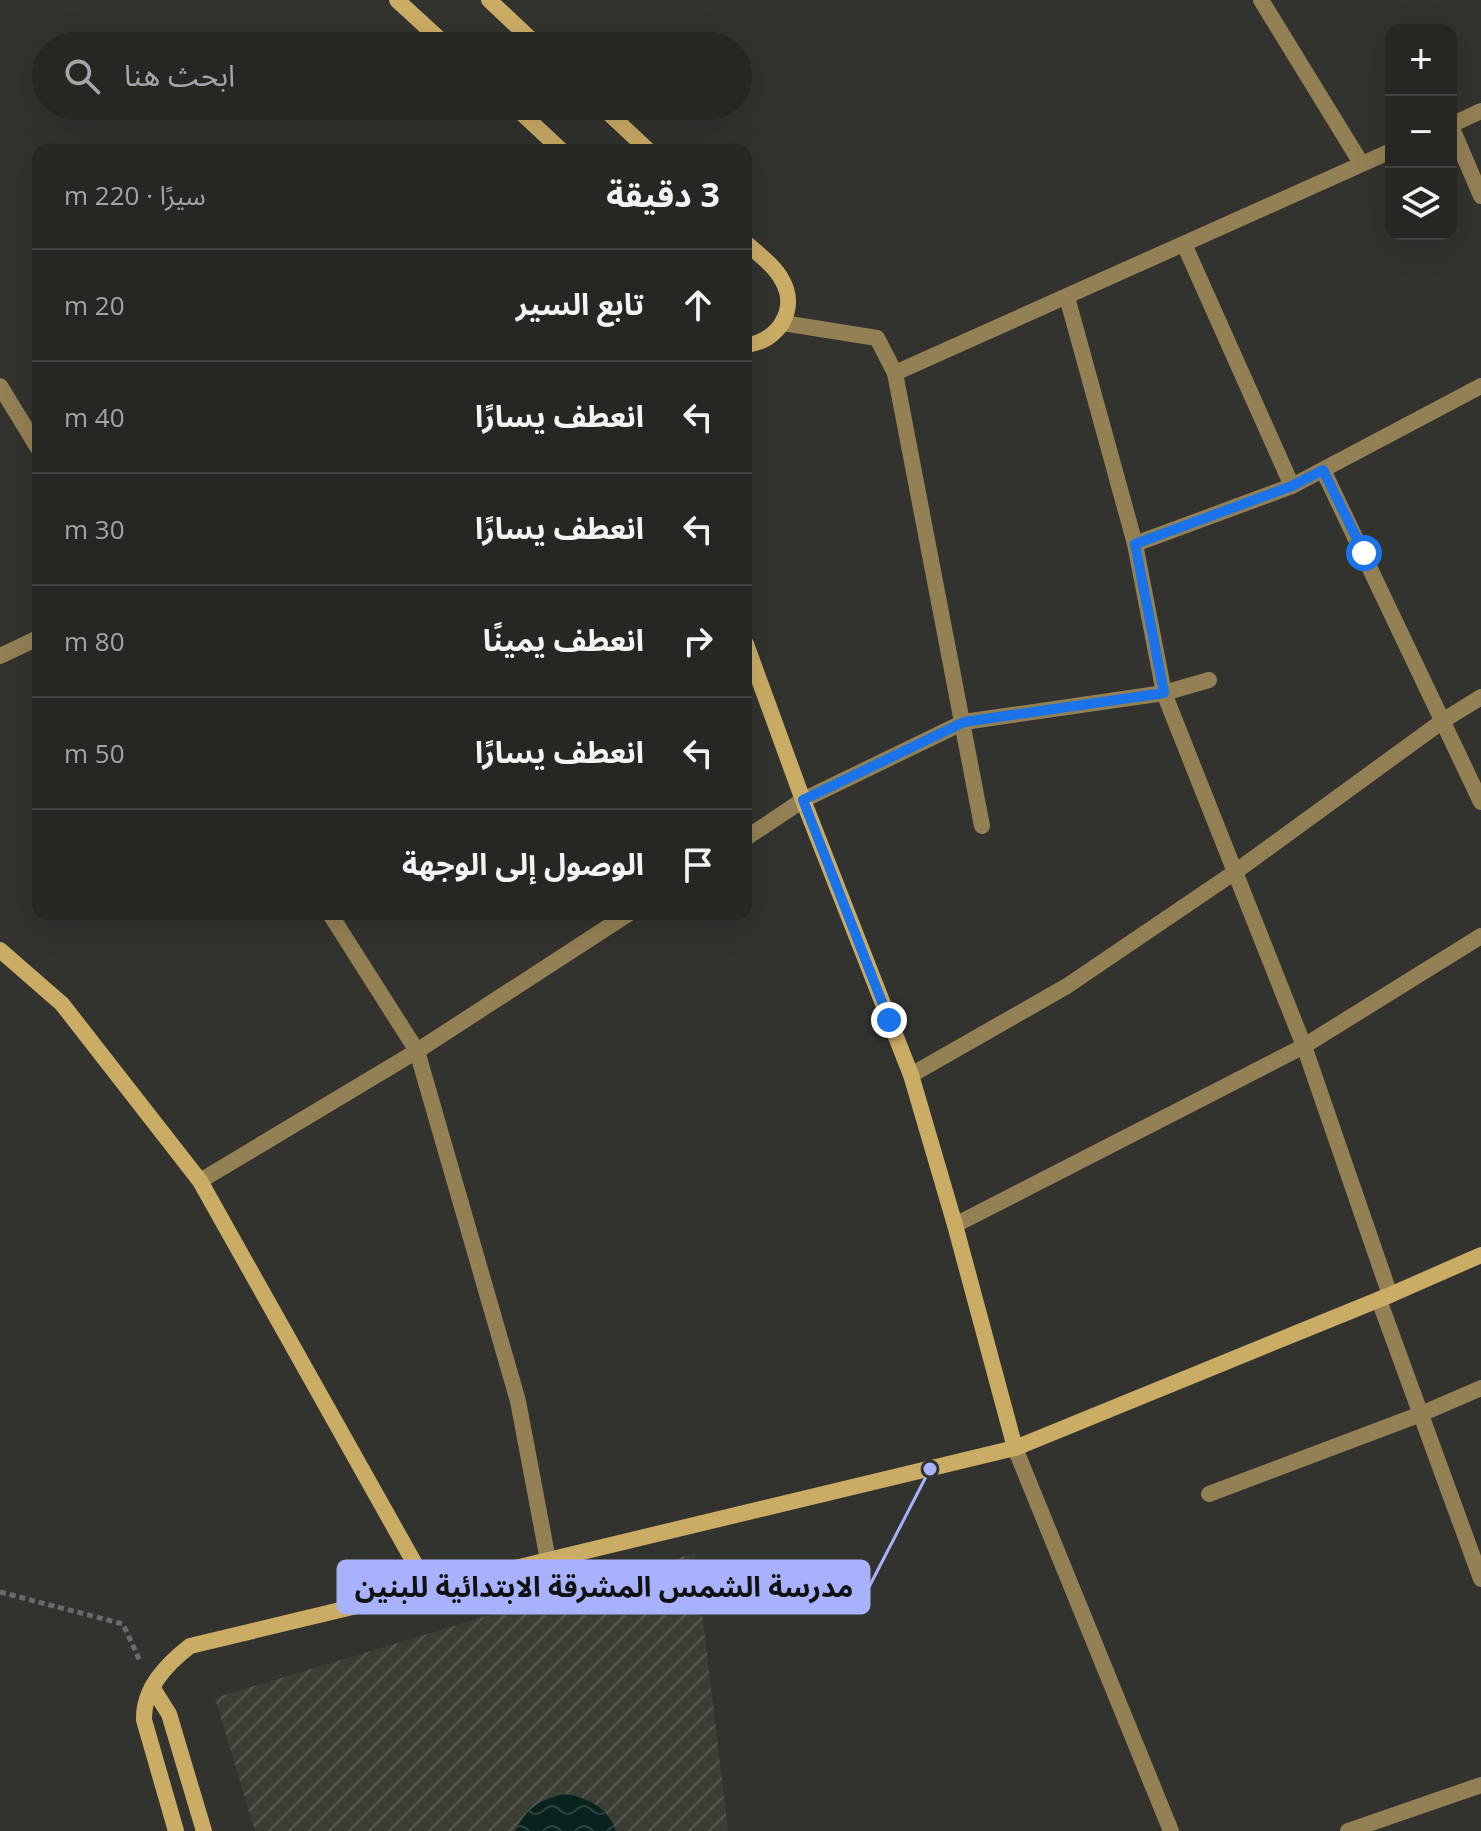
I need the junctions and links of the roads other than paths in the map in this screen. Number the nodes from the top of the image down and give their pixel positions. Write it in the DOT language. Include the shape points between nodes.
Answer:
graph roads {
  1 [pos="397,0"];
  2 [pos="489,0"];
  3 [pos="1261,0"];
  4 [pos="432,32"];
  5 [pos="523,32"];
  6 [pos="1481,111"];
  7 [pos="529,120"];
  8 [pos="616,120"];
  9 [pos="1457,123"];
  10 [pos="1457,140"];
  11 [pos="555,144"];
  12 [pos="642,144"];
  13 [pos="1385,153"];
  14 [pos="1361,163"];
  15 [pos="1481,196"];
  16 [pos="1184,244"];
  17 [pos="752,249"];
  18 [pos="1067,297"];
  19 [pos="783,323"];
  20 [pos="752,343"];
  21 [pos="895,373"];
  22 [pos="0,386"];
  23 [pos="1481,386"];
  24 [pos="32,438"];
  25 [pos="1323,470"];
  26 [pos="1292,486"];
  27 [pos="1135,544"];
  28 [pos="32,641"];
  29 [pos="0,656"];
  30 [pos="752,660"];
  31 [pos="1209,680"];
  32 [pos="1164,693"];
  33 [pos="1481,697"];
  34 [pos="1444,720"];
  35 [pos="964,722"];
  36 [pos="803,800"];
  37 [pos="1481,802"];
  38 [pos="982,826"];
  39 [pos="752,834"];
  40 [pos="1235,872"];
  41 [pos="334,920"];
  42 [pos="619,920"];
  43 [pos="1481,936"];
  44 [pos="0,950"];
  45 [pos="1304,1046"];
  46 [pos="417,1051"];
  47 [pos="911,1075"];
  48 [pos="200,1181"];
  49 [pos="955,1225"];
  50 [pos="1481,1255"];
  51 [pos="1384,1297"];
  52 [pos="1481,1388"];
  53 [pos="1421,1414"];
  54 [pos="1015,1448"];
  55 [pos="1209,1494"];
  56 [pos="548,1560"];
  57 [pos="1481,1579"];
  58 [pos="429,1589"];
  59 [pos="152,1687"];
  60 [pos="1481,1785"];
  61 [pos="176,1831"];
  62 [pos="204,1831"];
  63 [pos="1171,1831"];
  64 [pos="1348,1831"];
  1 -- 4 [label="street"];
  2 -- 5 [label="street"];
  3 -- 14 [label="street"];
  6 -- 9 [label="street"];
  7 -- 11 [label="street"];
  8 -- 12 [label="street"];
  10 -- 15 [label="street"];
  13 -- 14 [label="street"];
  14 -- 16 [label="street"];
  16 -- 18 [label="street"];
  16 -- 26 [label="street"];
  17 -- 19 [label="street" via="784,282 788,303"];
  18 -- 21 [label="street"];
  18 -- 27 [label="street"];
  19 -- 20 [label="street" via="766,339"];
  19 -- 21 [label="street" via="877,338"];
  21 -- 35 [label="street"];
  22 -- 24 [label="street"];
  23 -- 25 [label="street"];
  25 -- 26 [label="street"];
  25 -- 34 [label="street"];
  26 -- 27 [label="street"];
  27 -- 32 [label="street"];
  28 -- 29 [label="street"];
  30 -- 36 [label="street"];
  31 -- 32 [label="street"];
  32 -- 35 [label="street"];
  32 -- 40 [label="street"];
  33 -- 34 [label="street"];
  34 -- 37 [label="street"];
  34 -- 40 [label="street"];
  35 -- 36 [label="street"];
  35 -- 38 [label="street"];
  36 -- 39 [label="street"];
  36 -- 47 [label="street"];
  40 -- 45 [label="street"];
  40 -- 47 [label="street" via="1067,986"];
  41 -- 46 [label="street"];
  42 -- 46 [label="street"];
  43 -- 45 [label="street"];
  44 -- 48 [label="street" via="62,1004"];
  45 -- 49 [label="street"];
  45 -- 51 [label="street"];
  46 -- 48 [label="street"];
  46 -- 56 [label="street" via="518,1401"];
  47 -- 49 [label="street"];
  48 -- 58 [label="street"];
  49 -- 54 [label="street"];
  50 -- 51 [label="street"];
  51 -- 53 [label="street"];
  51 -- 54 [label="street"];
  52 -- 53 [label="street"];
  53 -- 55 [label="street"];
  53 -- 57 [label="street"];
  54 -- 56 [label="street"];
  54 -- 63 [label="street"];
  56 -- 58 [label="street"];
  58 -- 59 [label="street" via="190,1646"];
  59 -- 61 [label="street" via="144,1720"];
  59 -- 62 [label="street" via="169,1714"];
  60 -- 64 [label="street"];
}
